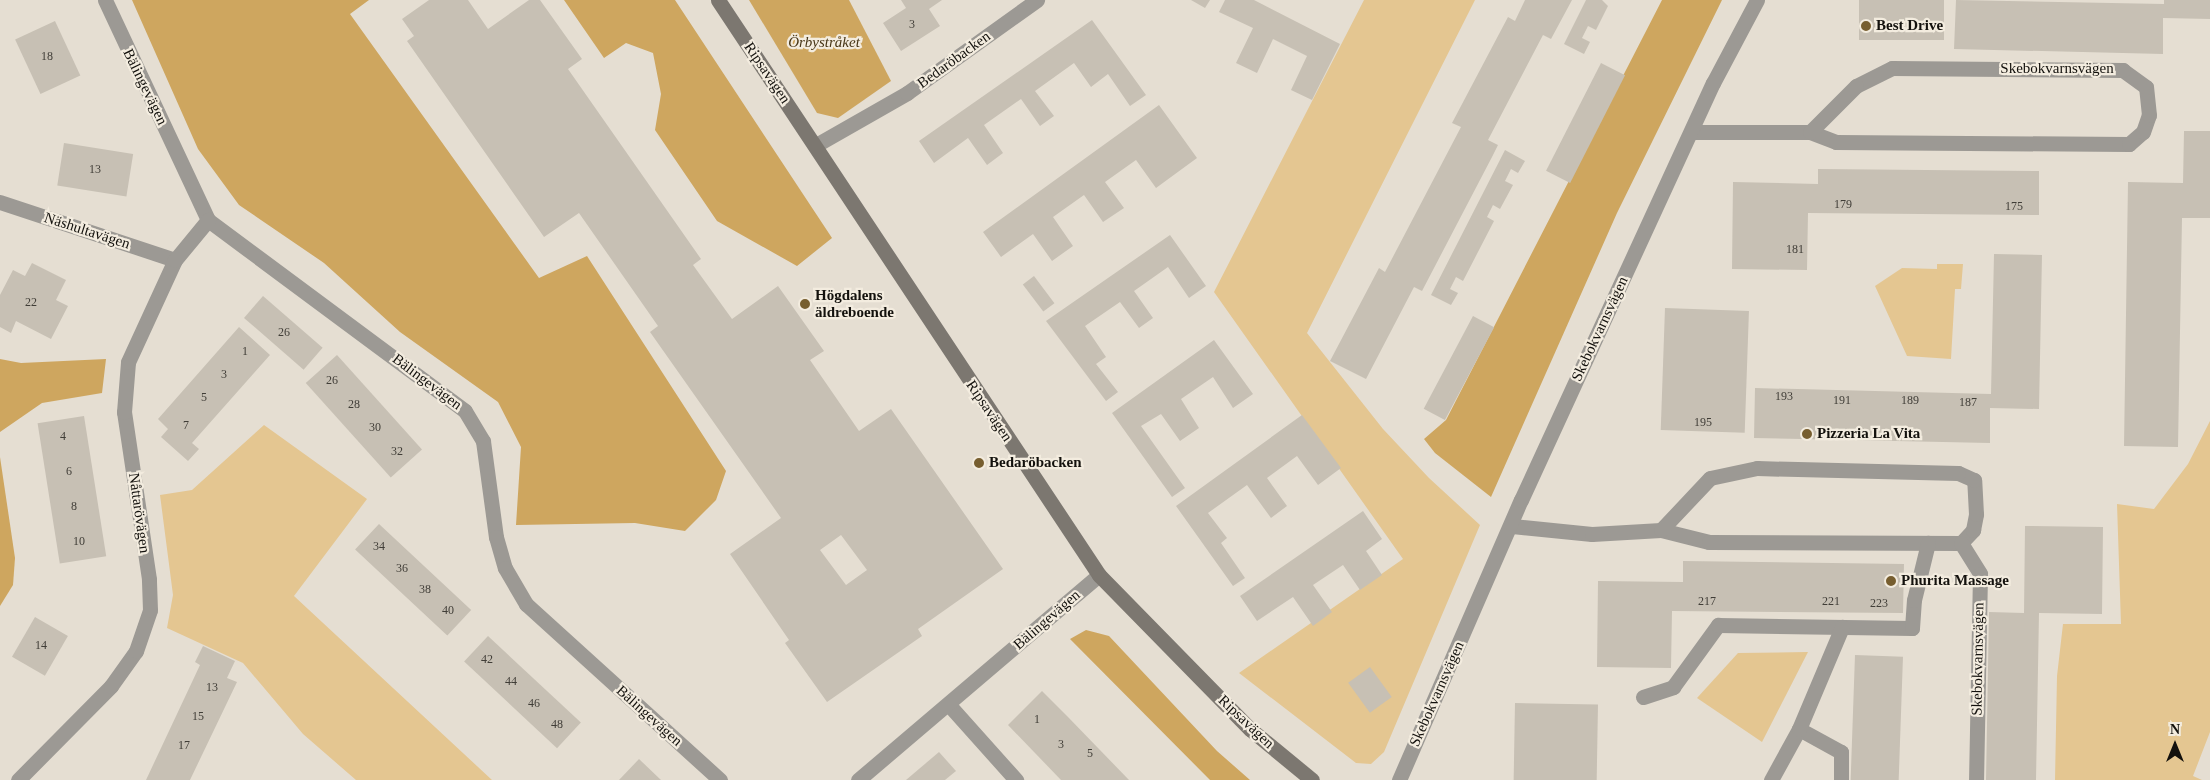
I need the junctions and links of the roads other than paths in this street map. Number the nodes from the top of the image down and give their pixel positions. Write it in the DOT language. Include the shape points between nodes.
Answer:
graph roads {
  1 [pos="105,0"];
  2 [pos="718,0"];
  3 [pos="1037,0"];
  4 [pos="1757,0"];
  5 [pos="1691,132"];
  6 [pos="1810,132"];
  7 [pos="816,145"];
  8 [pos="0,202"];
  9 [pos="208,220"];
  10 [pos="175,260"];
  11 [pos="1512,526"];
  12 [pos="1661,530"];
  13 [pos="1928,543"];
  14 [pos="1961,544"];
  15 [pos="1099,575"];
  16 [pos="1842,627"];
  17 [pos="1643,697"];
  18 [pos="950,705"];
  19 [pos="1799,729"];
  20 [pos="18,780"];
  21 [pos="720,780"];
  22 [pos="858,780"];
  23 [pos="1016,780"];
  24 [pos="1312,780"];
  25 [pos="1399,780"];
  26 [pos="1771,780"];
  27 [pos="1841,780"];
  28 [pos="1976,780"];
  1 -- 9 [label="street, Bälingevägen"];
  2 -- 7 [label="street, Ripsavägen"];
  3 -- 7 [label="street, Bedaröbacken" via="907,93"];
  4 -- 5 [label="street, Skebokvarnsvägen"];
  5 -- 6 [label="street, Skebokvarnsvägen"];
  5 -- 11 [label="street, Skebokvarnsvägen"];
  6 -- 6 [label="street, Skebokvarnsvägen" via="1836,142 2129,144 2143,132 2149,116 2146,87 2123,70 1892,68 1856,86"];
  7 -- 15 [label="street, Ripsavägen" via="876,242"];
  8 -- 10 [label="street, Näshultavägen"];
  9 -- 10 [label="street, Nåttarövägen"];
  9 -- 21 [label="street, Bälingevägen" via="465,411 484,441 496,537 505,568 526,604"];
  10 -- 20 [label="street, Nåttarövägen" via="128,362 124,412 149,579 150,610 136,651 111,686"];
  11 -- 12 [label="street" via="1592,534"];
  11 -- 25 [label="street, Skebokvarnsvägen"];
  12 -- 13 [label="street" via="1709,542"];
  12 -- 14 [label="street" via="1710,478 1757,468 1958,473 1974,480 1976,492 1973,530"];
  13 -- 14 [label="street"];
  13 -- 16 [label="street" via="1914,600 1912,628"];
  14 -- 28 [label="street, Skebokvarnsvägen" via="1980,574"];
  15 -- 18 [label="street, Bälingevägen"];
  15 -- 24 [label="street, Ripsavägen" via="1250,729"];
  16 -- 17 [label="street" via="1718,625 1673,687"];
  16 -- 19 [label="street"];
  18 -- 22 [label="street, Bälingevägen"];
  18 -- 23 [label="street"];
  19 -- 26 [label="street"];
  19 -- 27 [label="street" via="1841,752"];
}
